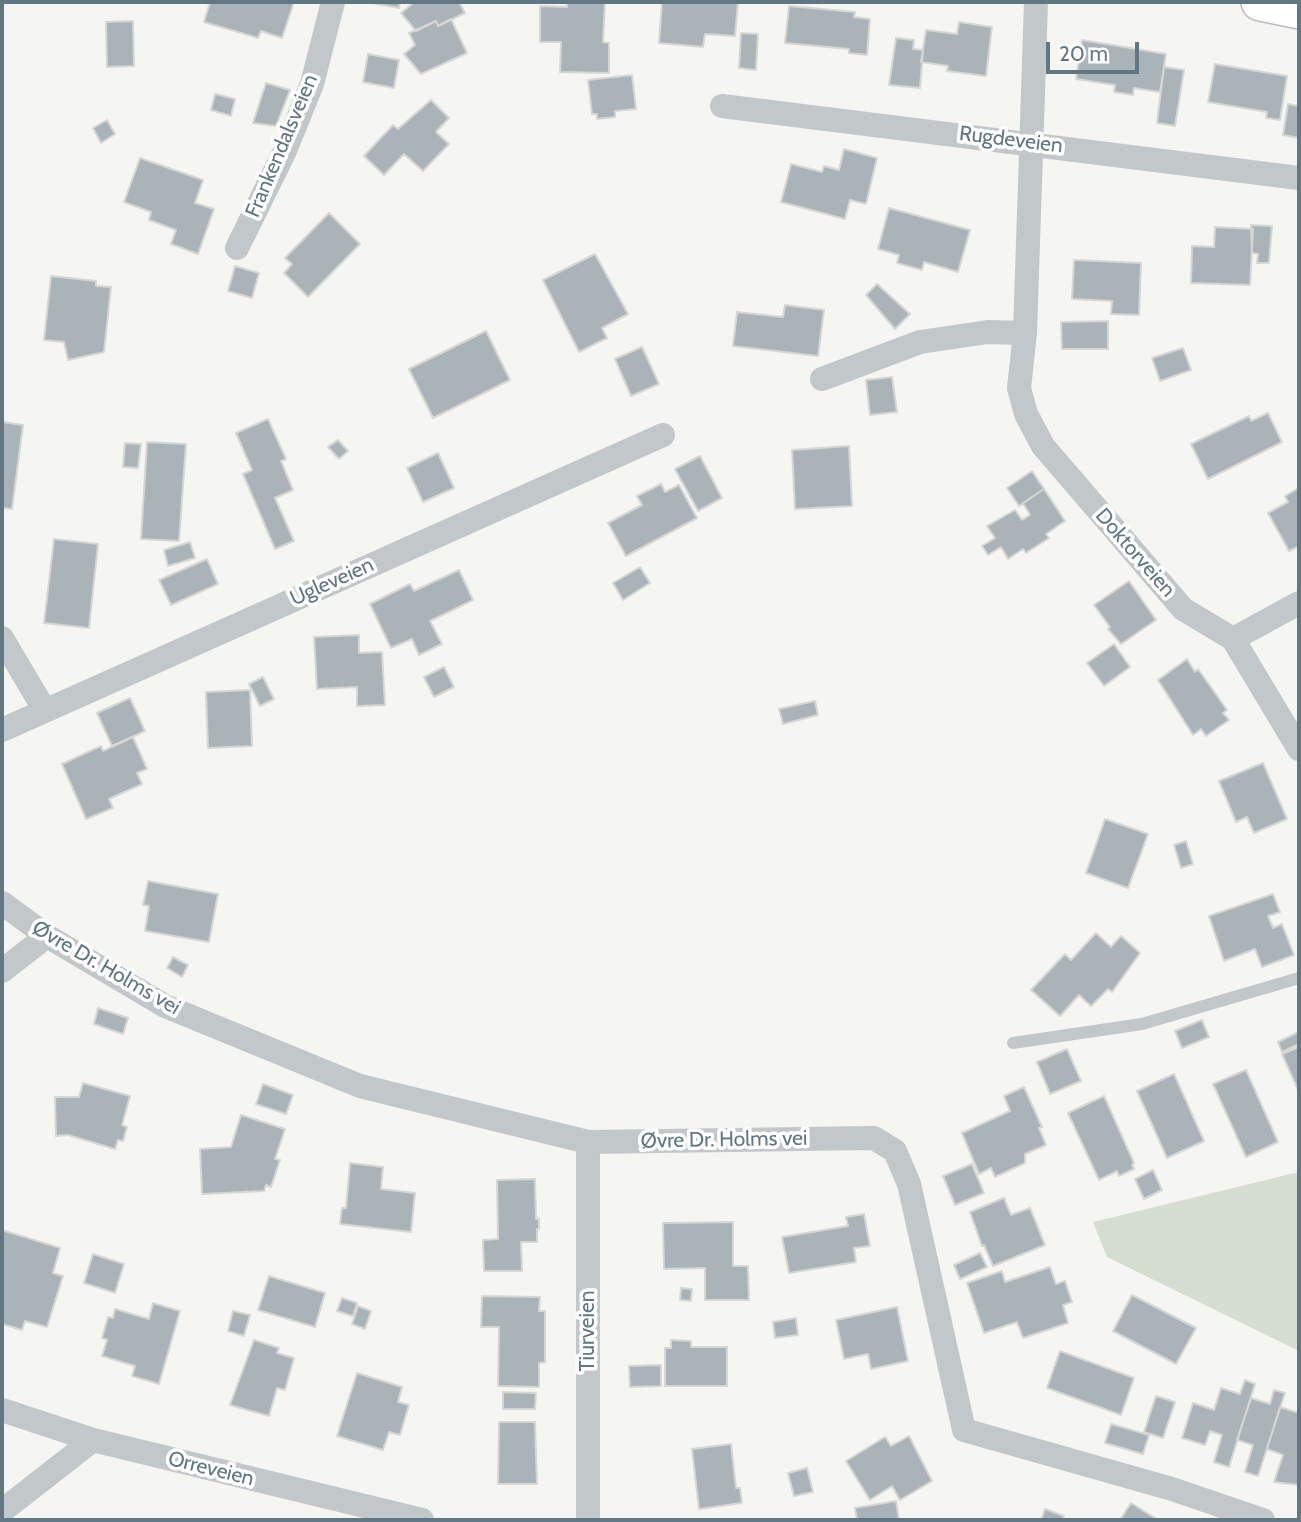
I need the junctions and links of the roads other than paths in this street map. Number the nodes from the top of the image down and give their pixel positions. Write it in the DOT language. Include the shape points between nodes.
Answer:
graph roads {
  1 [pos="333,2"];
  2 [pos="1036,2"];
  3 [pos="1260,2"];
  4 [pos="1299,10"];
  5 [pos="722,106"];
  6 [pos="1034,143"];
  7 [pos="1299,178"];
  8 [pos="237,248"];
  9 [pos="1025,333"];
  10 [pos="821,379"];
  11 [pos="663,435"];
  12 [pos="1299,603"];
  13 [pos="2,638"];
  14 [pos="1233,639"];
  15 [pos="44,709"];
  16 [pos="2,730"];
  17 [pos="1299,749"];
  18 [pos="2,902"];
  19 [pos="47,936"];
  20 [pos="2,971"];
  21 [pos="1299,978"];
  22 [pos="1013,1043"];
  23 [pos="588,1142"];
  24 [pos="2,1410"];
  25 [pos="93,1440"];
  26 [pos="2,1511"];
  27 [pos="422,1520"];
  28 [pos="588,1520"];
  29 [pos="1263,1520"];
  1 -- 8 [label="street, Frankendalsveien" via="312,84"];
  2 -- 6 [label="street, Doktorveien"];
  3 -- 4 [label="main road"];
  5 -- 6 [label="street, Rugdeveien"];
  6 -- 7 [label="street, Rugdeveien"];
  6 -- 9 [label="street, Doktorveien"];
  9 -- 10 [label="street" via="988,332 920,342"];
  9 -- 14 [label="street, Doktorveien" via="1019,388 1043,446 1183,609"];
  11 -- 15 [label="street, Ugleveien"];
  12 -- 14 [label="street"];
  13 -- 15 [label="street"];
  14 -- 17 [label="street, Doktorveien"];
  15 -- 16 [label="street, Ugleveien"];
  18 -- 19 [label="street, Øvre Dr. Holms vei"];
  19 -- 20 [label="street"];
  19 -- 23 [label="street, Øvre Dr. Holms vei" via="165,1006 360,1086"];
  21 -- 22 [label="lane" via="1142,1024"];
  23 -- 28 [label="street, Tiurveien"];
  23 -- 29 [label="street, Øvre Dr. Holms vei" via="874,1139 895,1151 909,1184 964,1430"];
  24 -- 25 [label="street, Orreveien"];
  25 -- 26 [label="street"];
  25 -- 27 [label="street, Orreveien"];
}
